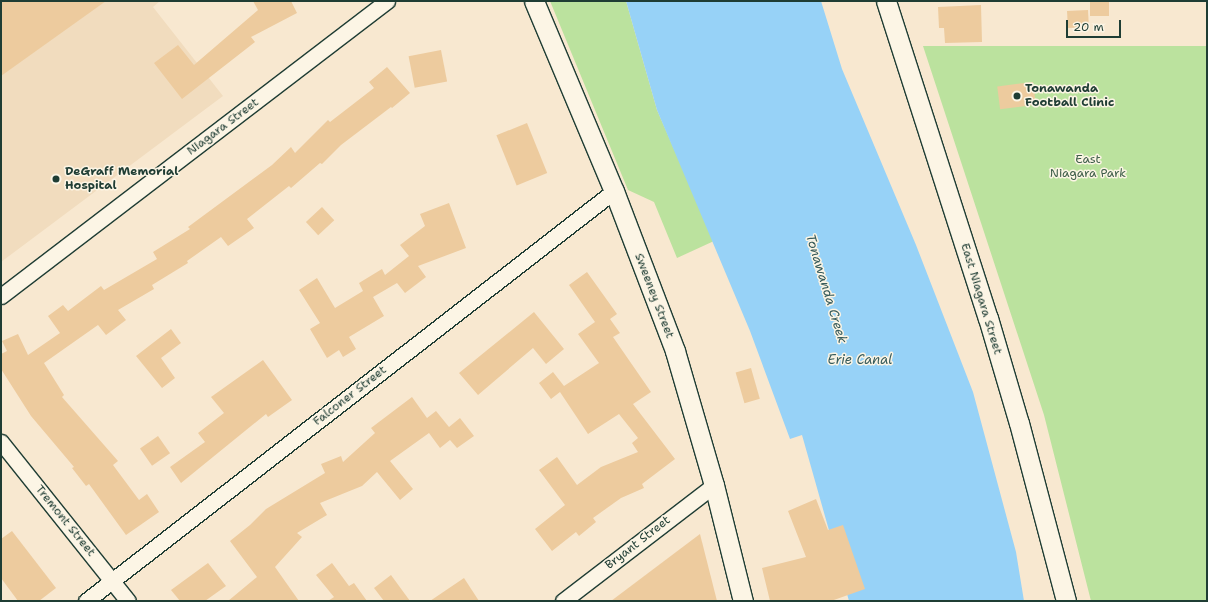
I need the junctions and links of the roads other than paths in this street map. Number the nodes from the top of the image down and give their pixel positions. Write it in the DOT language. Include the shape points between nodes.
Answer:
graph roads {
  1 [pos="387,1"];
  2 [pos="534,1"];
  3 [pos="886,1"];
  4 [pos="614,191"];
  5 [pos="1,296"];
  6 [pos="1,442"];
  7 [pos="714,485"];
  8 [pos="112,581"];
  9 [pos="86,601"];
  10 [pos="128,601"];
  11 [pos="562,601"];
  12 [pos="743,601"];
  13 [pos="1066,601"];
  1 -- 5 [label="street, Niagara Street"];
  2 -- 4 [label="street, Sweeney Street"];
  3 -- 13 [label="street, East Niagara Street" via="988,318"];
  4 -- 7 [label="street, Sweeney Street" via="675,351"];
  4 -- 8 [label="street, Falconer Street"];
  6 -- 8 [label="street, Tremont Street"];
  7 -- 11 [label="street, Bryant Street"];
  7 -- 12 [label="street, Sweeney Street"];
  8 -- 9 [label="street, Falconer Street"];
  8 -- 10 [label="street, Tremont Street"];
}
